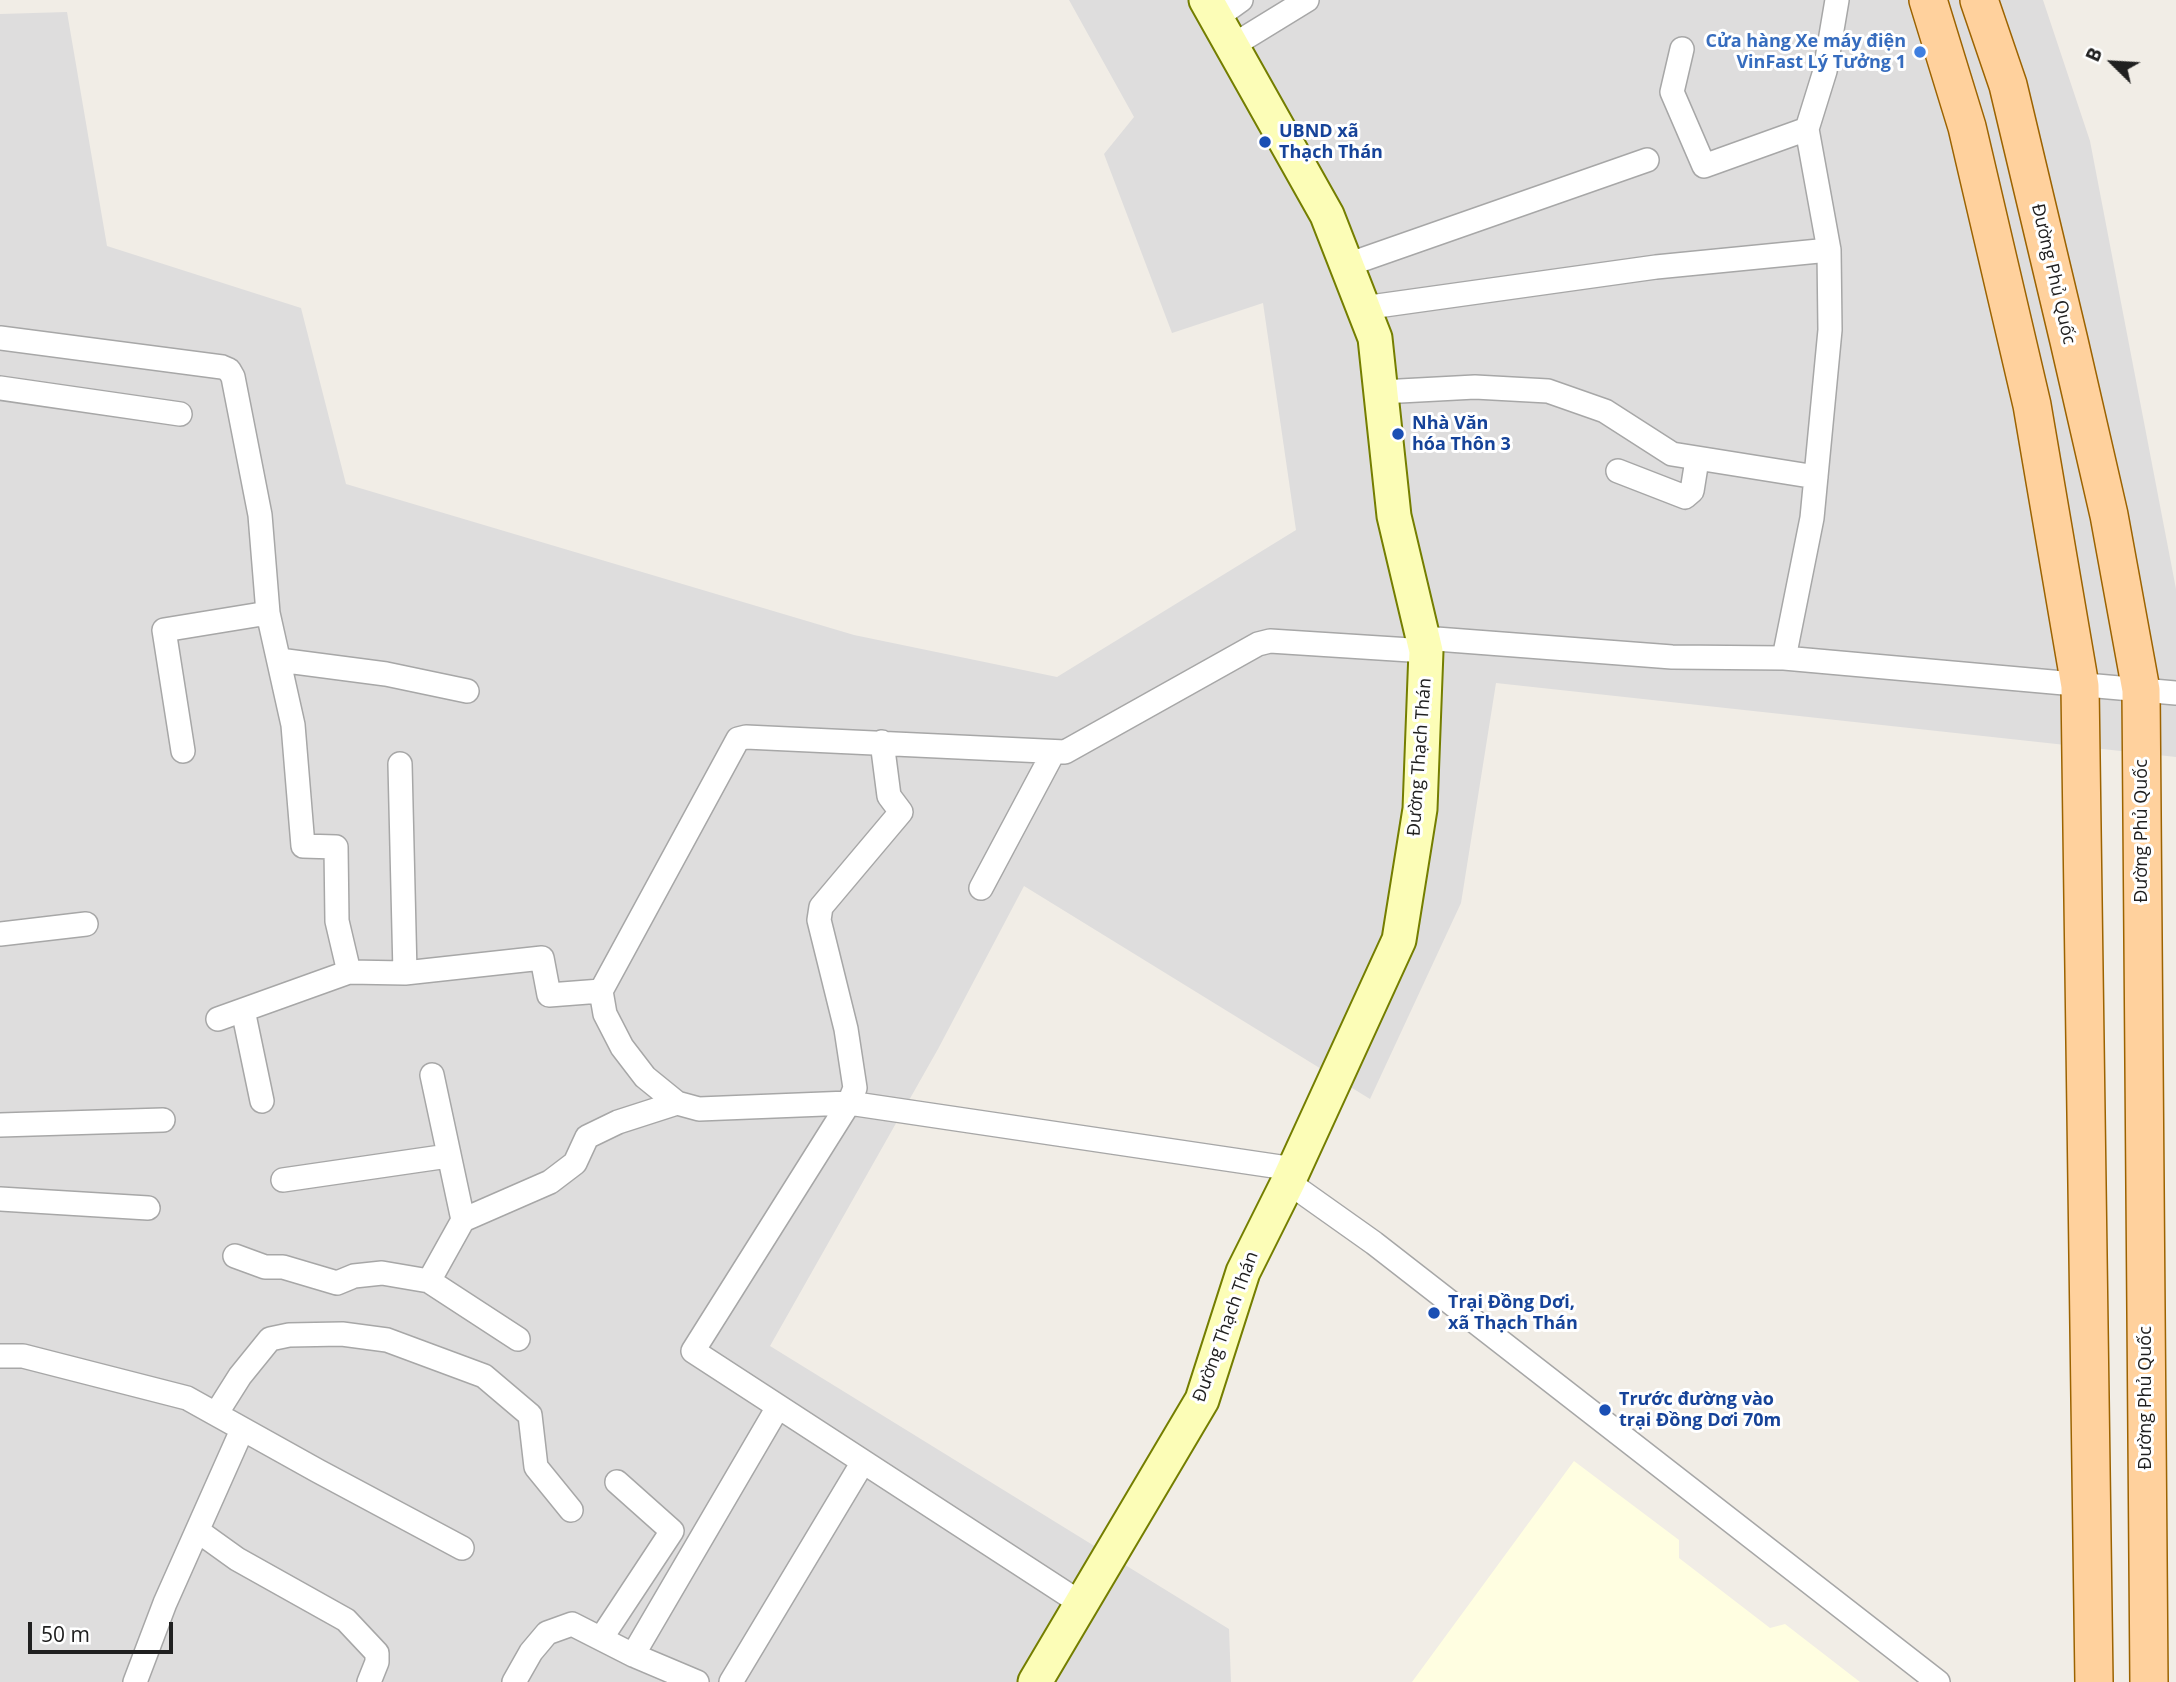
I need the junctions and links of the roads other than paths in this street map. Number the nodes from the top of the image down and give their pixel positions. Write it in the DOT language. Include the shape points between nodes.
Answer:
graph roads {
  1 [pos="1307,0"];
  2 [pos="1837,0"];
  3 [pos="1928,0"];
  4 [pos="1979,0"];
  5 [pos="1221,6"];
  6 [pos="1232,46"];
  7 [pos="1682,49"];
  8 [pos="2000,61"];
  9 [pos="1951,74"];
  10 [pos="1807,128"];
  11 [pos="1647,160"];
  12 [pos="1829,250"];
  13 [pos="1347,265"];
  14 [pos="1363,308"];
  15 [pos="0,338"];
  16 [pos="0,388"];
  17 [pos="1381,391"];
  18 [pos="180,414"];
  19 [pos="1697,460"];
  20 [pos="1618,471"];
  21 [pos="1816,477"];
  22 [pos="268,612"];
  23 [pos="1424,645"];
  24 [pos="1784,658"];
  25 [pos="279,660"];
  26 [pos="2080,686"];
  27 [pos="467,691"];
  28 [pos="2158,692"];
  29 [pos="882,742"];
  30 [pos="183,751"];
  31 [pos="1053,753"];
  32 [pos="400,764"];
  33 [pos="981,888"];
  34 [pos="86,924"];
  35 [pos="0,934"];
  36 [pos="349,972"];
  37 [pos="405,973"];
  38 [pos="601,990"];
  39 [pos="243,1010"];
  40 [pos="218,1019"];
  41 [pos="432,1075"];
  42 [pos="262,1101"];
  43 [pos="677,1103"];
  44 [pos="849,1103"];
  45 [pos="163,1121"];
  46 [pos="0,1125"];
  47 [pos="447,1156"];
  48 [pos="1291,1176"];
  49 [pos="284,1180"];
  50 [pos="0,1199"];
  51 [pos="148,1208"];
  52 [pos="463,1220"];
  53 [pos="234,1256"];
  54 [pos="429,1281"];
  55 [pos="518,1339"];
  56 [pos="0,1356"];
  57 [pos="778,1407"];
  58 [pos="216,1414"];
  59 [pos="242,1430"];
  60 [pos="863,1462"];
  61 [pos="617,1482"];
  62 [pos="571,1510"];
  63 [pos="198,1531"];
  64 [pos="463,1548"];
  65 [pos="1082,1604"];
  66 [pos="602,1637"];
  67 [pos="632,1655"];
  68 [pos="135,1682"];
  69 [pos="369,1682"];
  70 [pos="514,1682"];
  71 [pos="697,1682"];
  72 [pos="731,1682"];
  73 [pos="1035,1682"];
  74 [pos="1938,1682"];
  75 [pos="2094,1682"];
  76 [pos="2149,1682"];
  1 -- 6 [label="street"];
  2 -- 10 [label="street" via="1825,71"];
  3 -- 9 [label="main road"];
  4 -- 8 [label="main road, Đường Phủ Quốc"];
  5 -- 6 [label="street, Đường Thạch Thán"];
  6 -- 13 [label="street, Đường Thạch Thán" via="1327,215"];
  7 -- 10 [label="street" via="1672,92 1704,166"];
  8 -- 9 [label="main road"];
  8 -- 28 [label="main road, Đường Phủ Quốc" via="2109,515"];
  9 -- 26 [label="main road" via="2032,404"];
  10 -- 12 [label="street"];
  11 -- 13 [label="street"];
  12 -- 14 [label="street" via="1656,267"];
  12 -- 21 [label="street" via="1830,330"];
  13 -- 14 [label="street, Đường Thạch Thán"];
  14 -- 17 [label="street, Đường Thạch Thán" via="1375,338"];
  15 -- 22 [label="street" via="229,370 260,515"];
  16 -- 18 [label="street"];
  17 -- 19 [label="street" via="1475,387 1548,391 1605,411 1672,454"];
  17 -- 23 [label="street, Đường Thạch Thán" via="1394,516"];
  19 -- 20 [label="street" via="1692,491 1685,497"];
  19 -- 21 [label="street"];
  21 -- 24 [label="street"];
  22 -- 25 [label="street"];
  22 -- 30 [label="street" via="164,630"];
  23 -- 24 [label="street"];
  23 -- 31 [label="street" via="1258,644 1078,747"];
  23 -- 48 [label="street, Đường Thạch Thán" via="1420,809 1399,940"];
  24 -- 26 [label="street"];
  25 -- 27 [label="street" via="386,674"];
  25 -- 36 [label="street" via="293,724 303,846 336,847 337,922"];
  26 -- 28 [label="street"];
  26 -- 75 [label="main road"];
  28 -- 76 [label="main road, Đường Phủ Quốc"];
  29 -- 31 [label="street"];
  29 -- 38 [label="street" via="738,739"];
  29 -- 44 [label="street" via="889,796 901,812 821,907 819,920 855,1076"];
  31 -- 33 [label="street"];
  32 -- 37 [label="street"];
  34 -- 35 [label="street"];
  36 -- 37 [label="street"];
  36 -- 39 [label="street"];
  37 -- 38 [label="street" via="542,958 549,995"];
  38 -- 43 [label="street" via="605,1014 622,1047 645,1077"];
  39 -- 40 [label="street"];
  39 -- 42 [label="street"];
  41 -- 47 [label="street"];
  43 -- 44 [label="street" via="699,1109"];
  43 -- 52 [label="street" via="587,1137 575,1163 550,1182"];
  44 -- 48 [label="street"];
  44 -- 57 [label="street" via="693,1351"];
  45 -- 46 [label="street"];
  47 -- 49 [label="street"];
  47 -- 52 [label="street"];
  48 -- 65 [label="street, Đường Thạch Thán" via="1243,1272 1202,1400"];
  48 -- 74 [label="street"];
  50 -- 51 [label="street"];
  52 -- 54 [label="street"];
  53 -- 54 [label="street" via="337,1283 382,1273"];
  54 -- 55 [label="street"];
  56 -- 58 [label="street" via="23,1356 187,1398"];
  57 -- 60 [label="street"];
  57 -- 67 [label="street"];
  58 -- 59 [label="street"];
  58 -- 62 [label="street" via="270,1339 342,1335 387,1340 484,1376 530,1415 537,1467"];
  59 -- 63 [label="street"];
  59 -- 64 [label="street"];
  60 -- 65 [label="street"];
  60 -- 72 [label="street"];
  61 -- 66 [label="street" via="672,1531"];
  63 -- 68 [label="street"];
  63 -- 69 [label="street" via="237,1559 346,1620 377,1653"];
  65 -- 73 [label="street, Đường Thạch Thán"];
  66 -- 67 [label="street"];
  66 -- 70 [label="street" via="572,1624 547,1633"];
  67 -- 71 [label="street"];
}
